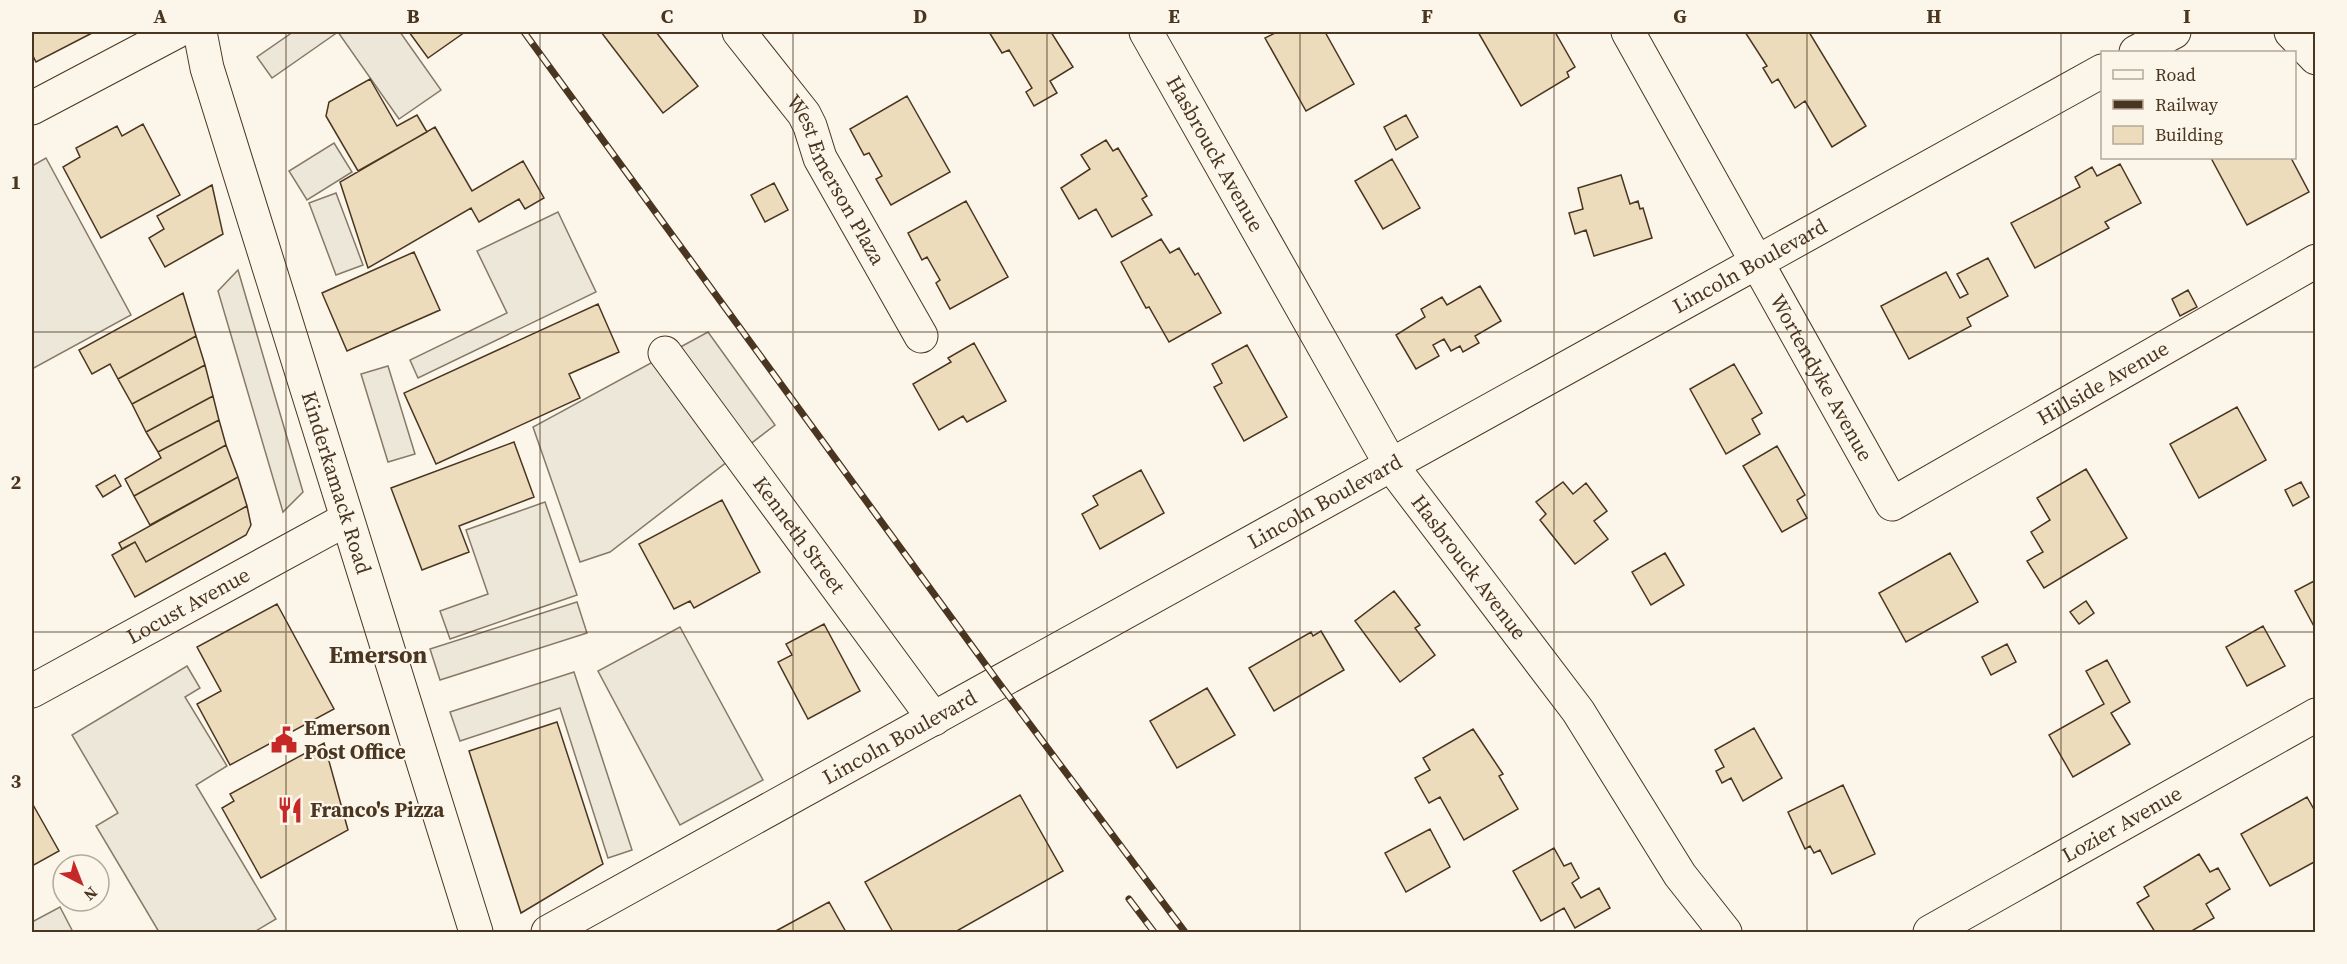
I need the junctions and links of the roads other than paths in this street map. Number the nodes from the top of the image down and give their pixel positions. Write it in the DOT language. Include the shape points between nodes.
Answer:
graph roads {
  1 [pos="176,32"];
  2 [pos="200,32"];
  3 [pos="739,32"];
  4 [pos="1146,32"];
  5 [pos="1628,32"];
  6 [pos="2174,32"];
  7 [pos="2290,32"];
  8 [pos="2138,51"];
  9 [pos="2316,58"];
  10 [pos="2101,72"];
  11 [pos="32,108"];
  12 [pos="2316,261"];
  13 [pos="1758,262"];
  14 [pos="921,336"];
  15 [pos="665,353"];
  16 [pos="1391,465"];
  17 [pos="1892,504"];
  18 [pos="347,519"];
  19 [pos="32,691"];
  20 [pos="2316,715"];
  21 [pos="934,719"];
  22 [pos="476,933"];
  23 [pos="548,933"];
  24 [pos="1725,933"];
  25 [pos="1930,933"];
  1 -- 11 [label="street"];
  2 -- 18 [label="street, Kinderkamack Road" via="207,68"];
  3 -- 14 [label="street, West Emerson Plaza" via="804,114 820,158"];
  4 -- 16 [label="street, Hasbrouck Avenue"];
  5 -- 13 [label="street, Wortendyke Avenue"];
  6 -- 8 [label="street"];
  7 -- 9 [label="street"];
  10 -- 13 [label="street, Lincoln Boulevard"];
  12 -- 17 [label="street, Hillside Avenue"];
  13 -- 16 [label="street, Lincoln Boulevard"];
  13 -- 17 [label="street, Wortendyke Avenue"];
  15 -- 21 [label="street, Kenneth Street"];
  16 -- 21 [label="street, Lincoln Boulevard"];
  16 -- 24 [label="street, Hasbrouck Avenue" via="1578,711 1680,875"];
  18 -- 19 [label="street, Locust Avenue"];
  18 -- 22 [label="street, Kinderkamack Road"];
  20 -- 25 [label="street, Lozier Avenue"];
  21 -- 23 [label="street, Lincoln Boulevard"];
}
